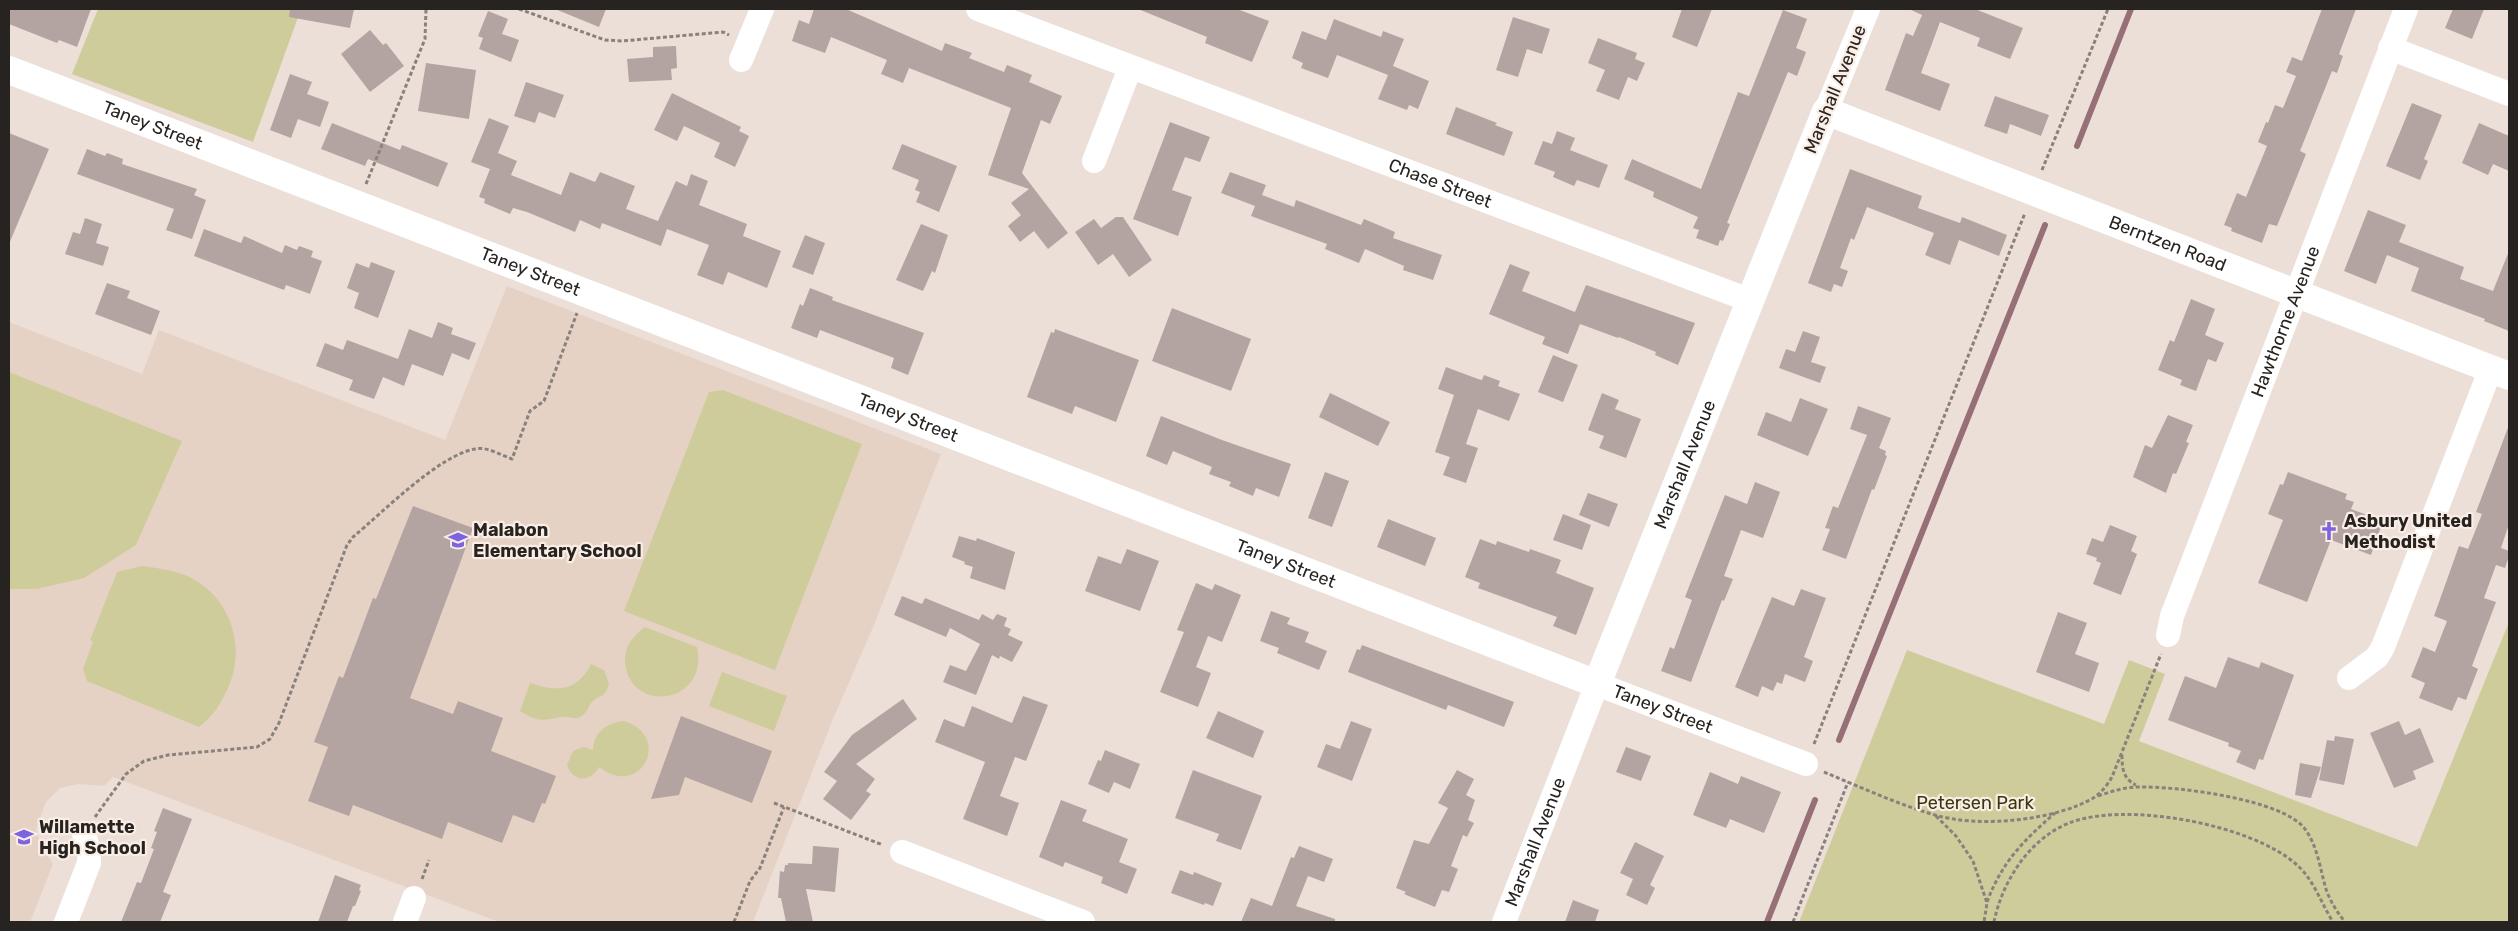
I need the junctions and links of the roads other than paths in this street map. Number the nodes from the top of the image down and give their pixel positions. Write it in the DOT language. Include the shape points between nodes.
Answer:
graph roads {
  1 [pos="762,9"];
  2 [pos="978,9"];
  3 [pos="1868,9"];
  4 [pos="2406,9"];
  5 [pos="2390,48"];
  6 [pos="742,60"];
  7 [pos="1130,68"];
  8 [pos="9,70"];
  9 [pos="2509,94"];
  10 [pos="1826,111"];
  11 [pos="1094,160"];
  12 [pos="2294,293"];
  13 [pos="1749,300"];
  14 [pos="2500,372"];
  15 [pos="2168,635"];
  16 [pos="2349,678"];
  17 [pos="1597,684"];
  18 [pos="1806,764"];
  19 [pos="84,834"];
  20 [pos="902,852"];
  21 [pos="414,898"];
  22 [pos="66,922"];
  23 [pos="405,922"];
  24 [pos="1083,922"];
  25 [pos="1504,922"];
  1 -- 6 [label="street"];
  2 -- 7 [label="street, Chase Street"];
  3 -- 10 [label="street, Marshall Avenue"];
  4 -- 5 [label="street, Hawthorne Avenue"];
  5 -- 9 [label="street"];
  5 -- 12 [label="street, Hawthorne Avenue"];
  7 -- 11 [label="street"];
  7 -- 13 [label="street, Chase Street"];
  8 -- 17 [label="street, Taney Street"];
  10 -- 12 [label="street, Berntzen Road"];
  10 -- 13 [label="street, Marshall Avenue"];
  12 -- 14 [label="street, Berntzen Road"];
  12 -- 15 [label="street, Hawthorne Avenue" via="2172,616"];
  13 -- 17 [label="street, Marshall Avenue"];
  14 -- 16 [label="street" via="2383,647 2377,657"];
  17 -- 18 [label="street, Taney Street"];
  17 -- 25 [label="street, Marshall Avenue"];
  19 -- 22 [label="street" via="89,863"];
  20 -- 24 [label="street"];
  21 -- 23 [label="street"];
}
